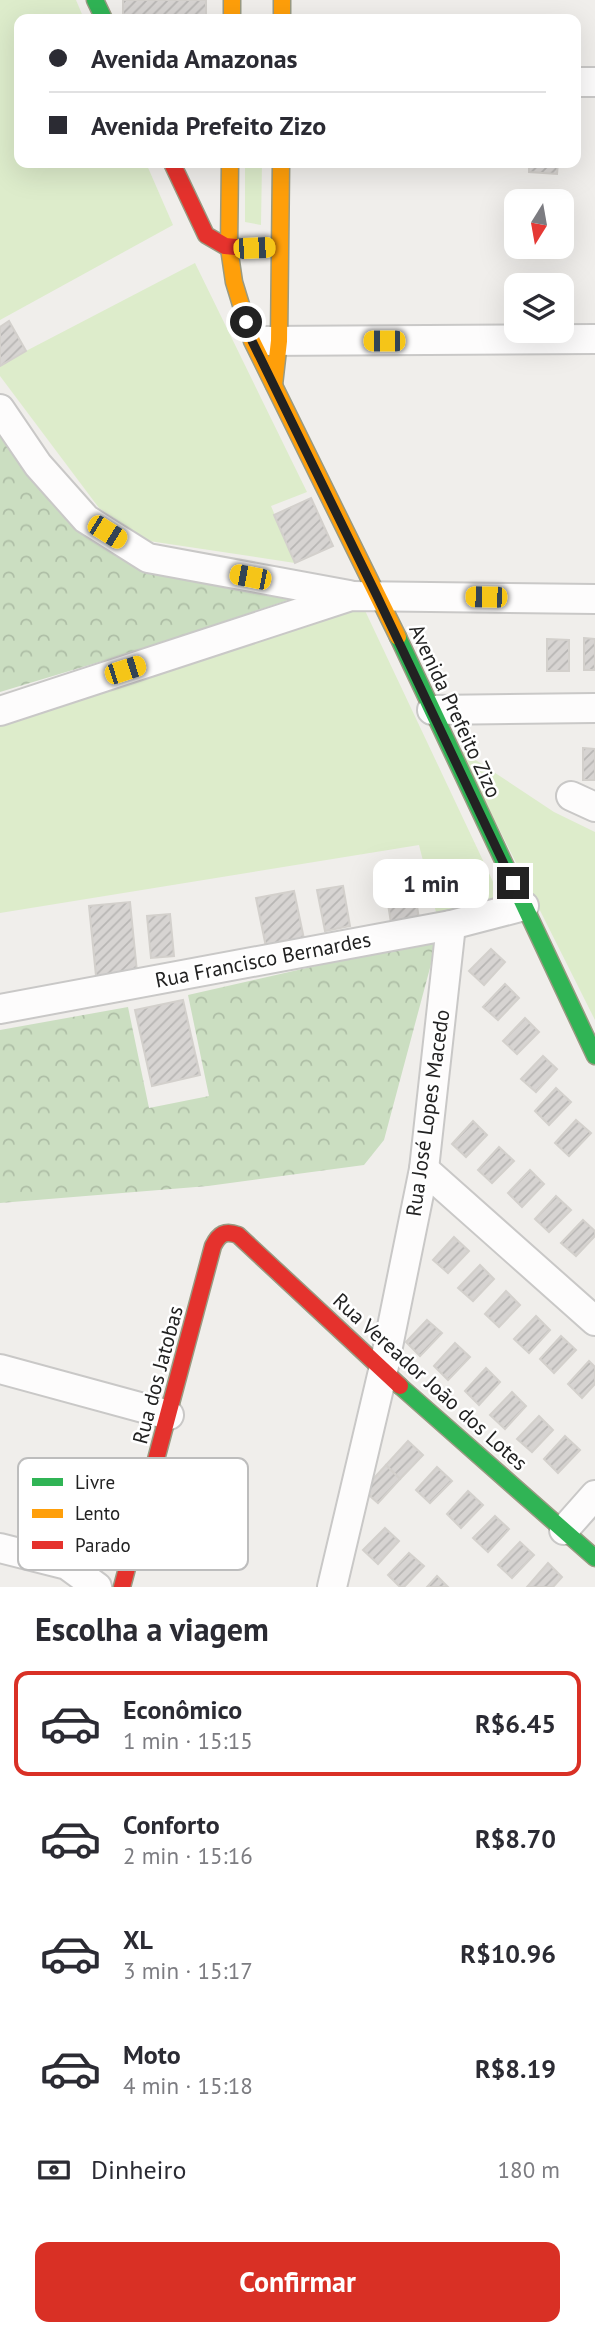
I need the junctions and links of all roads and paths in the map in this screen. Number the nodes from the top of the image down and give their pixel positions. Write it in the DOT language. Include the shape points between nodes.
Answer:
graph roads {
  1 [pos="174,168"];
  2 [pos="230,168"];
  3 [pos="281,168"];
  4 [pos="280,247"];
  5 [pos="229,248"];
  6 [pos="595,339"];
  7 [pos="266,341"];
  8 [pos="274,385"];
  9 [pos="0,409"];
  10 [pos="364,596"];
  11 [pos="595,599"];
  12 [pos="595,708"];
  13 [pos="432,710"];
  14 [pos="0,711"];
  15 [pos="524,906"];
  16 [pos="451,925"];
  17 [pos="0,1009"];
  18 [pos="595,1056"];
  19 [pos="424,1169"];
  20 [pos="238,1235"];
  21 [pos="595,1321"];
  22 [pos="0,1369"];
  23 [pos="383,1371"];
  24 [pos="169,1415"];
  25 [pos="157,1458"];
  26 [pos="595,1495"];
  27 [pos="564,1530"];
  28 [pos="0,1548"];
  29 [pos="18,1553"];
  30 [pos="595,1558"];
  31 [pos="74,1570"];
  32 [pos="127,1570"];
  33 [pos="341,1581"];
  34 [pos="97,1587"];
  35 [pos="122,1587"];
  1 -- 5 [label="main road" via="206,234"];
  2 -- 5 [label="main road"];
  3 -- 4 [label="main road"];
  4 -- 5 [label="main road"];
  4 -- 7 [label="main road"];
  5 -- 7 [label="main road" via="234,282"];
  6 -- 7 [label="street"];
  7 -- 8 [label="main road, Avenida Prefeito Zizo"];
  7 -- 8 [label="main road"];
  8 -- 10 [label="main road, Avenida Prefeito Zizo"];
  9 -- 10 [label="street" via="38,465 86,519 148,558"];
  10 -- 11 [label="street"];
  10 -- 13 [label="main road, Avenida Prefeito Zizo"];
  10 -- 14 [label="street"];
  12 -- 13 [label="street"];
  13 -- 15 [label="main road, Avenida Prefeito Zizo"];
  15 -- 16 [label="street, Rua Francisco Bernardes"];
  15 -- 18 [label="main road, Avenida Prefeito Zizo"];
  16 -- 17 [label="street, Rua Francisco Bernardes"];
  16 -- 19 [label="street, Rua José Lopes Macedo"];
  19 -- 21 [label="street"];
  19 -- 23 [label="street, Rua José Lopes Macedo"];
  20 -- 23 [label="main road, Rua Vereador João dos Lotes"];
  20 -- 24 [label="main road, Rua dos Jatobas" via="229,1231 217,1238"];
  22 -- 24 [label="street"];
  23 -- 27 [label="main road, Rua Vereador João dos Lotes"];
  23 -- 33 [label="street, Rua José Lopes Macedo"];
  24 -- 25 [label="main road, Rua dos Jatobas"];
  26 -- 27 [label="street"];
  27 -- 30 [label="main road, Rua Vereador João dos Lotes"];
  28 -- 29 [label="street"];
  31 -- 34 [label="street"];
  32 -- 35 [label="main road, Rua dos Jatobas"];
}
